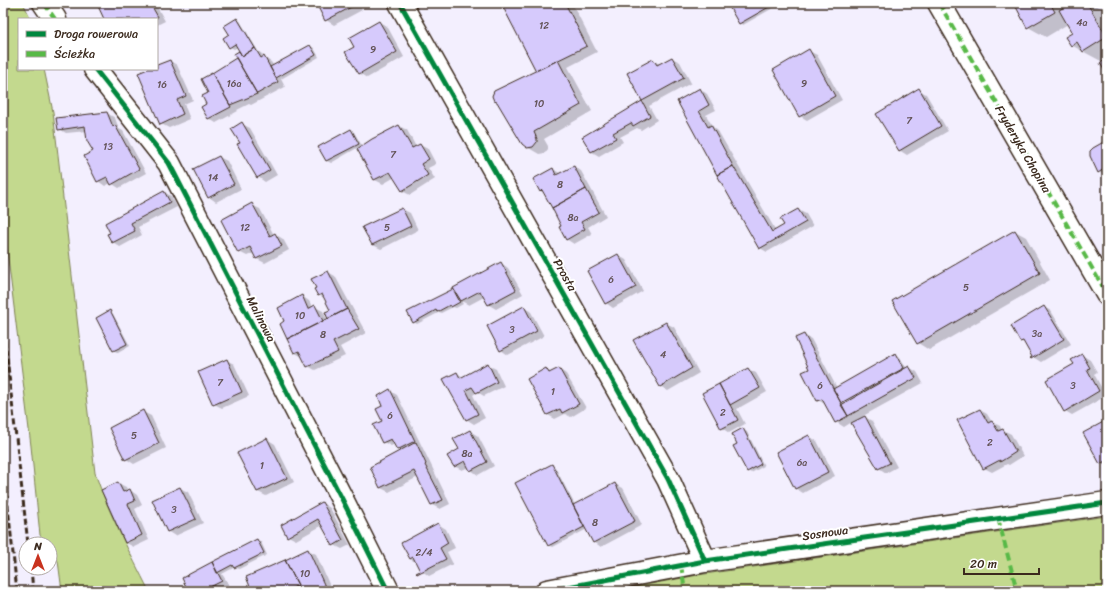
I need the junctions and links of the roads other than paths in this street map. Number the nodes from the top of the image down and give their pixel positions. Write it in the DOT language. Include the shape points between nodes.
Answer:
graph roads {
  1 [pos="44,3"];
  2 [pos="400,3"];
  3 [pos="938,3"];
  4 [pos="54,18"];
  5 [pos="95,70"];
  6 [pos="1107,294"];
  7 [pos="1107,503"];
  8 [pos="706,561"];
  9 [pos="388,591"];
  10 [pos="547,591"];
  1 -- 4 [label="street"];
  2 -- 8 [label="street, Prosta" via="668,479"];
  3 -- 6 [label="street, Fryderyka Chopina"];
  5 -- 9 [label="street, Malinowa" via="168,163"];
  7 -- 8 [label="street, Sosnowa"];
  8 -- 10 [label="street, Sosnowa"];
}
